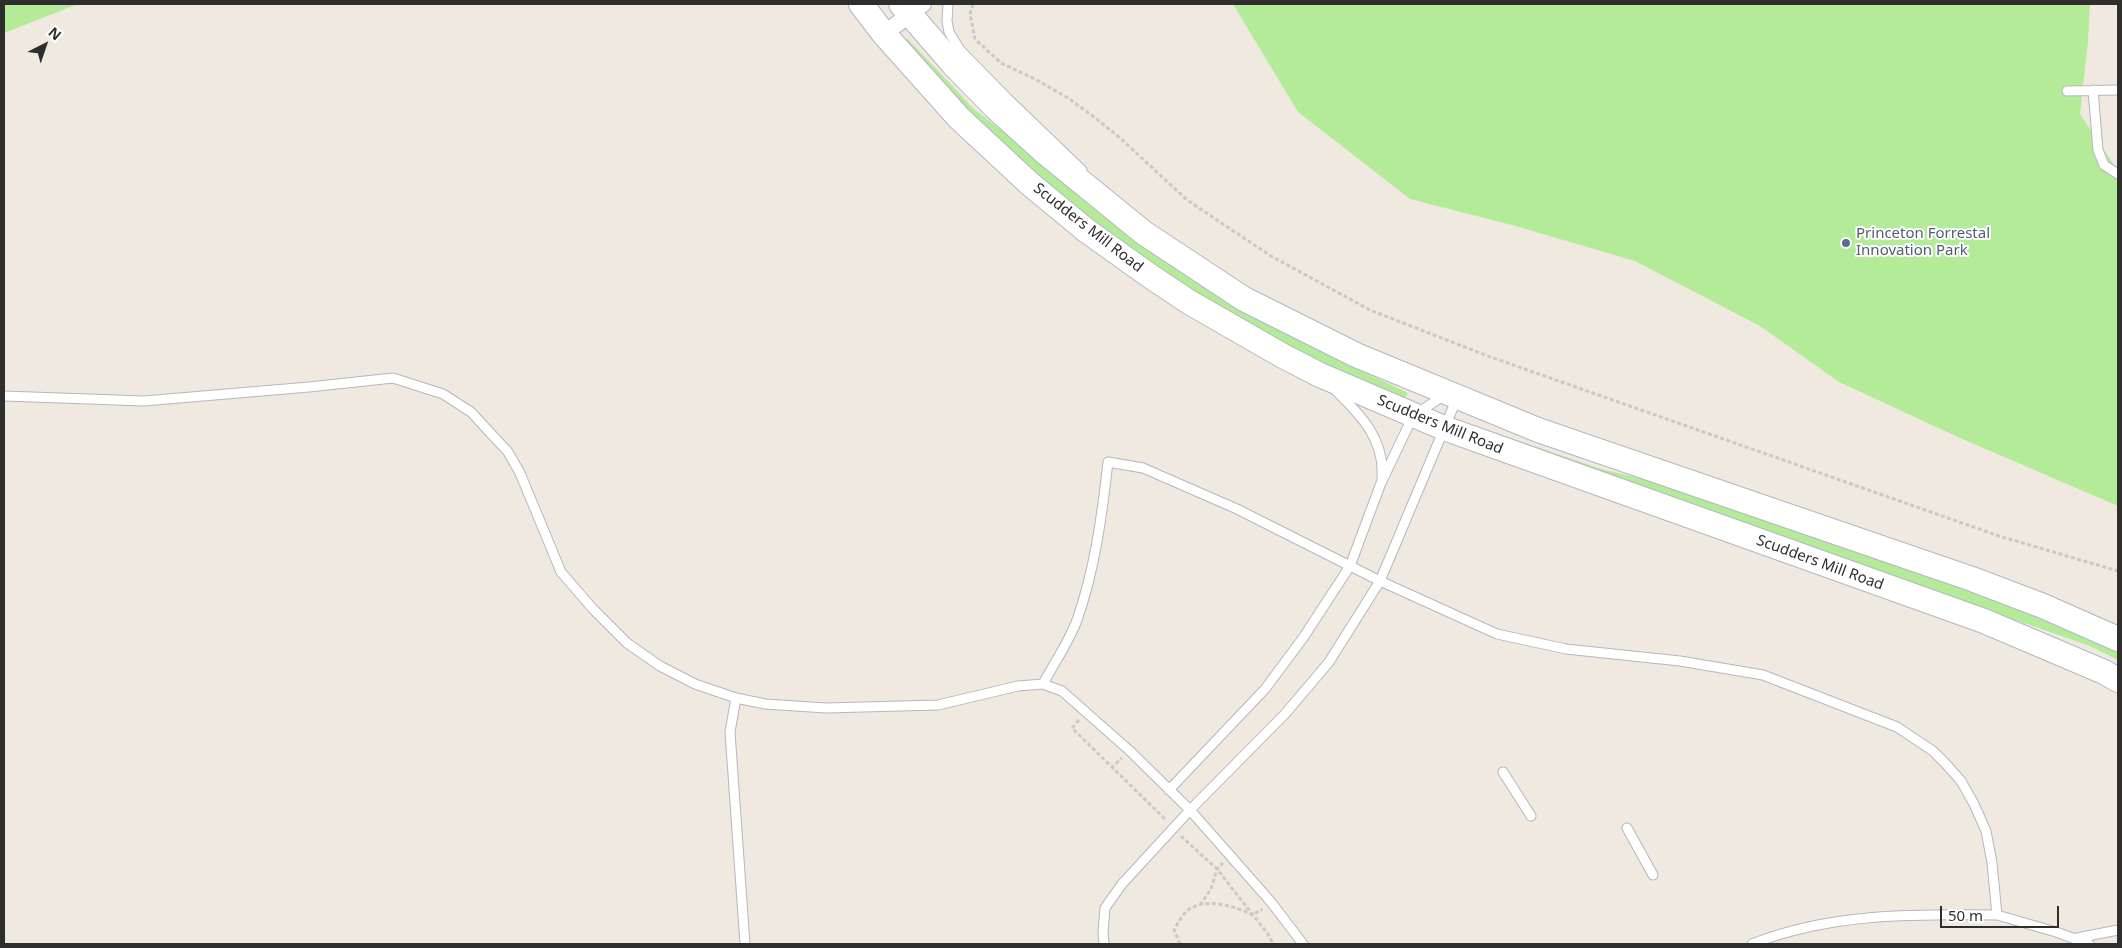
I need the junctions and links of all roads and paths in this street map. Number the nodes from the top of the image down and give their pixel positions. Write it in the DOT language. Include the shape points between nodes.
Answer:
graph roads {
  1 [pos="948,4"];
  2 [pos="973,4"];
  3 [pos="871,7"];
  4 [pos="911,7"];
  5 [pos="884,34"];
  6 [pos="2093,90"];
  7 [pos="2118,90"];
  8 [pos="2067,91"];
  9 [pos="2118,174"];
  10 [pos="1101,199"];
  11 [pos="1320,375"];
  12 [pos="4,396"];
  13 [pos="1452,396"];
  14 [pos="1413,416"];
  15 [pos="1444,428"];
  16 [pos="1381,483"];
  17 [pos="1350,566"];
  18 [pos="2118,571"];
  19 [pos="1380,581"];
  20 [pos="2118,639"];
  21 [pos="2118,680"];
  22 [pos="1043,684"];
  23 [pos="736,698"];
  24 [pos="1503,772"];
  25 [pos="1170,790"];
  26 [pos="1190,810"];
  27 [pos="1530,816"];
  28 [pos="1627,828"];
  29 [pos="1217,869"];
  30 [pos="1653,875"];
  31 [pos="1200,905"];
  32 [pos="1253,915"];
  33 [pos="1997,915"];
  34 [pos="2118,930"];
  35 [pos="2077,938"];
  36 [pos="744,944"];
  37 [pos="1104,944"];
  38 [pos="1180,944"];
  39 [pos="1303,944"];
  40 [pos="1752,944"];
  41 [pos="2089,944"];
  1 -- 10 [label="lane" via="946,21 953,42 987,79 1074,161"];
  2 -- 18 [label="path" via="971,20 975,39 1001,63 1068,98 1195,205 1271,256 1370,310 1494,358 1999,536"];
  3 -- 5 [label="main road, Scudders Mill Road"];
  4 -- 5 [label="street"];
  4 -- 10 [label="main road, Scudders Mill Road" via="953,64 995,107"];
  5 -- 11 [label="main road, Scudders Mill Road" via="959,118 1087,232 1189,302"];
  6 -- 7 [label="lane"];
  6 -- 8 [label="lane"];
  6 -- 9 [label="lane" via="2098,150 2104,165"];
  10 -- 13 [label="main road, Scudders Mill Road" via="1244,299 1356,355"];
  11 -- 14 [label="main road, Scudders Mill Road"];
  11 -- 16 [label="lane" via="1368,425 1380,450 1383,466"];
  12 -- 23 [label="lane" via="144,401 393,378 443,394 471,412 508,452 561,572 593,609 627,643 660,666 695,684"];
  13 -- 14 [label="lane"];
  13 -- 15 [label="lane"];
  13 -- 20 [label="main road, Scudders Mill Road" via="1606,454 1972,579"];
  14 -- 15 [label="main road, Scudders Mill Road"];
  14 -- 16 [label="lane"];
  15 -- 19 [label="lane"];
  15 -- 21 [label="main road, Scudders Mill Road" via="1984,621"];
  16 -- 17 [label="lane"];
  17 -- 19 [label="lane"];
  17 -- 22 [label="lane" via="1237,509 1143,468 1108,462 1091,571 1076,621"];
  17 -- 25 [label="lane" via="1265,689"];
  19 -- 26 [label="lane" via="1329,662 1285,714"];
  19 -- 33 [label="lane" via="1497,634 1566,649 1680,661 1763,675 1897,727 1933,751 1962,781 1986,831"];
  22 -- 23 [label="lane" via="1018,686 938,706 826,708 765,704"];
  22 -- 25 [label="lane" via="1062,691"];
  23 -- 36 [label="lane" via="730,732"];
  24 -- 27 [label="lane"];
  25 -- 26 [label="lane"];
  26 -- 37 [label="lane" via="1122,884 1105,908"];
  26 -- 39 [label="lane" via="1265,895"];
  28 -- 30 [label="lane"];
  29 -- 31 [label="path" via="1211,890"];
  31 -- 32 [label="path" via="1226,905"];
  31 -- 38 [label="path" via="1188,911 1174,930"];
  33 -- 35 [label="lane"];
  33 -- 40 [label="lane" via="1855,918 1812,926"];
  34 -- 35 [label="lane"];
  35 -- 41 [label="lane"];
}
